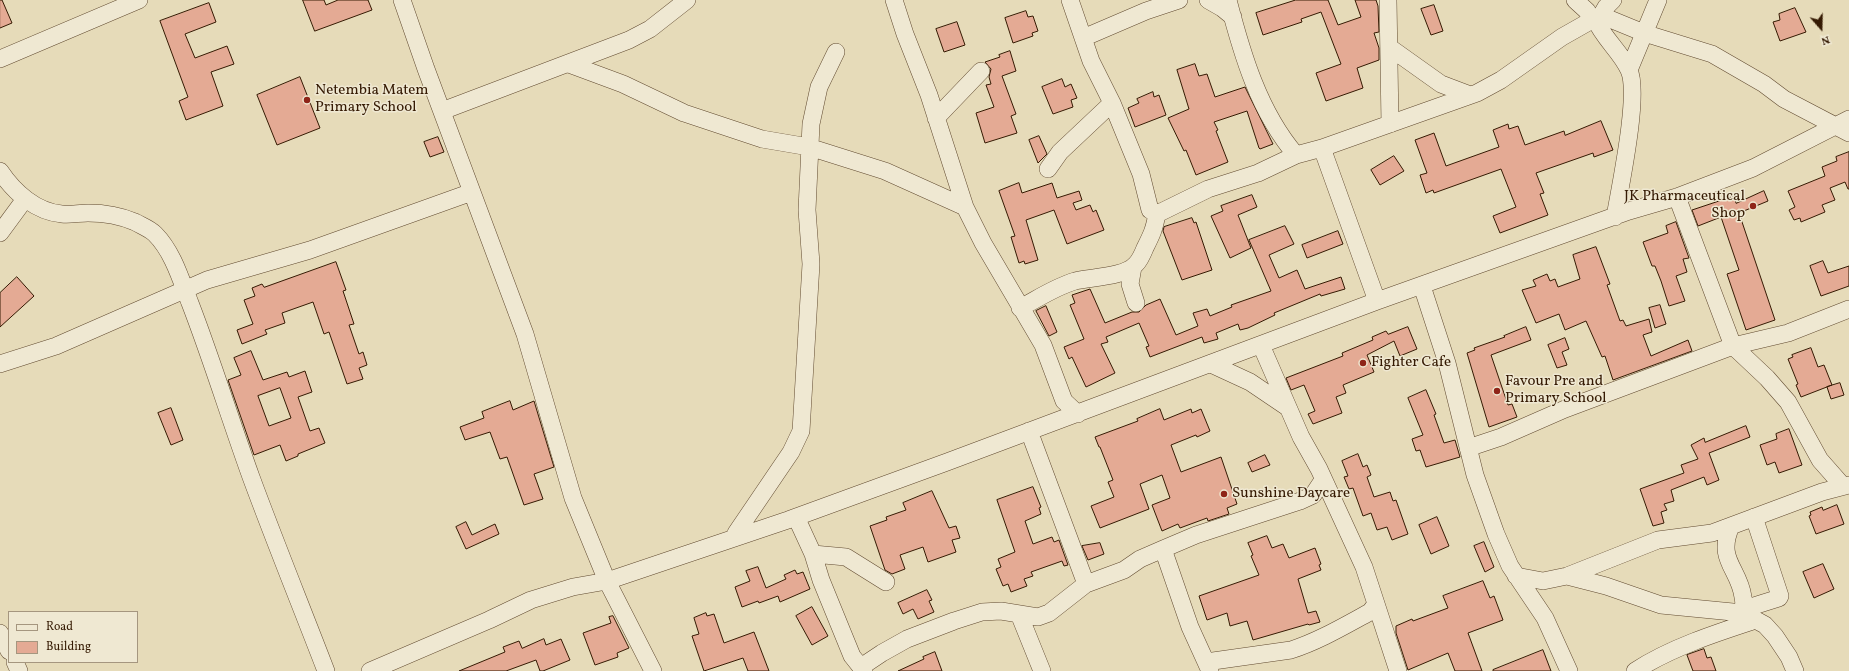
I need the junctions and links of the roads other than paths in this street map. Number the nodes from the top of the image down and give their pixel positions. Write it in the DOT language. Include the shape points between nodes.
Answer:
graph roads {
  1 [pos="139,0"];
  2 [pos="402,0"];
  3 [pos="686,0"];
  4 [pos="894,0"];
  5 [pos="1070,0"];
  6 [pos="1179,0"];
  7 [pos="1208,0"];
  8 [pos="1228,0"];
  9 [pos="1388,0"];
  10 [pos="1575,0"];
  11 [pos="1613,0"];
  12 [pos="1658,0"];
  13 [pos="1233,17"];
  14 [pos="1595,19"];
  15 [pos="1644,33"];
  16 [pos="1083,38"];
  17 [pos="1389,47"];
  18 [pos="836,52"];
  19 [pos="0,59"];
  20 [pos="569,64"];
  21 [pos="1629,70"];
  22 [pos="981,71"];
  23 [pos="1470,95"];
  24 [pos="1112,103"];
  25 [pos="442,111"];
  26 [pos="936,118"];
  27 [pos="1390,124"];
  28 [pos="1845,126"];
  29 [pos="809,147"];
  30 [pos="1322,148"];
  31 [pos="1296,155"];
  32 [pos="1048,169"];
  33 [pos="0,171"];
  34 [pos="472,192"];
  35 [pos="1677,197"];
  36 [pos="25,199"];
  37 [pos="965,207"];
  38 [pos="1157,214"];
  39 [pos="1615,217"];
  40 [pos="0,233"];
  41 [pos="1133,267"];
  42 [pos="1422,286"];
  43 [pos="185,289"];
  44 [pos="1377,301"];
  45 [pos="1136,303"];
  46 [pos="1020,308"];
  47 [pos="1849,309"];
  48 [pos="1261,345"];
  49 [pos="1734,346"];
  50 [pos="0,364"];
  51 [pos="1211,364"];
  52 [pos="1287,407"];
  53 [pos="1078,414"];
  54 [pos="1029,431"];
  55 [pos="1468,448"];
  56 [pos="1323,480"];
  57 [pos="1846,485"];
  58 [pos="796,517"];
  59 [pos="1754,517"];
  60 [pos="1731,526"];
  61 [pos="736,533"];
  62 [pos="1163,549"];
  63 [pos="813,554"];
  64 [pos="1516,576"];
  65 [pos="1567,576"];
  66 [pos="607,581"];
  67 [pos="886,582"];
  68 [pos="1086,584"];
  69 [pos="1376,604"];
  70 [pos="1019,614"];
  71 [pos="1748,614"];
  72 [pos="0,632"];
  73 [pos="8,649"];
  74 [pos="1208,667"];
  75 [pos="862,669"];
  76 [pos="326,671"];
  77 [pos="370,671"];
  78 [pos="653,671"];
  79 [pos="1042,671"];
  80 [pos="1398,671"];
  81 [pos="1569,671"];
  82 [pos="1635,671"];
  83 [pos="1795,671"];
  1 -- 19 [label="street"];
  2 -- 25 [label="street"];
  3 -- 20 [label="street" via="650,29 630,40"];
  4 -- 26 [label="street"];
  5 -- 16 [label="street"];
  6 -- 16 [label="street"];
  7 -- 13 [label="street"];
  8 -- 13 [label="street"];
  9 -- 17 [label="street"];
  10 -- 14 [label="street"];
  11 -- 14 [label="street"];
  12 -- 15 [label="street"];
  13 -- 31 [label="street" via="1266,112"];
  14 -- 15 [label="street" via="1608,18"];
  14 -- 21 [label="street"];
  14 -- 23 [label="street" via="1562,37 1501,80"];
  15 -- 21 [label="street"];
  15 -- 28 [label="street" via="1712,54 1764,84 1784,99"];
  16 -- 24 [label="street" via="1091,61"];
  17 -- 23 [label="street" via="1441,84"];
  17 -- 27 [label="street"];
  18 -- 29 [label="street" via="819,86"];
  20 -- 25 [label="street"];
  20 -- 29 [label="street" via="623,84 684,113 762,139"];
  21 -- 39 [label="street" via="1633,81 1633,93"];
  22 -- 26 [label="street"];
  23 -- 27 [label="street"];
  24 -- 32 [label="street" via="1060,152"];
  24 -- 38 [label="street" via="1141,174 1150,210"];
  25 -- 34 [label="street"];
  26 -- 37 [label="street"];
  27 -- 30 [label="street"];
  28 -- 35 [label="street" via="1753,168"];
  29 -- 37 [label="street" via="885,171"];
  29 -- 61 [label="street" via="807,210 811,264 802,431 791,452"];
  30 -- 31 [label="street"];
  30 -- 44 [label="street"];
  31 -- 38 [label="street" via="1258,173 1208,189"];
  33 -- 36 [label="street"];
  34 -- 43 [label="street" via="310,250 207,280"];
  34 -- 66 [label="street" via="526,334 573,498"];
  35 -- 39 [label="street"];
  35 -- 49 [label="street"];
  36 -- 40 [label="street"];
  36 -- 43 [label="street" via="52,212 106,214 148,228 163,244"];
  37 -- 46 [label="street"];
  38 -- 41 [label="street" via="1154,232"];
  39 -- 42 [label="street"];
  41 -- 45 [label="street" via="1130,284"];
  41 -- 46 [label="street" via="1061,286"];
  42 -- 44 [label="street"];
  42 -- 55 [label="street" via="1446,363"];
  43 -- 50 [label="street" via="56,346"];
  43 -- 76 [label="street" via="251,477"];
  44 -- 48 [label="street"];
  46 -- 53 [label="street" via="1048,355 1062,396"];
  47 -- 49 [label="street" via="1788,332"];
  48 -- 51 [label="street"];
  48 -- 52 [label="street"];
  49 -- 55 [label="street"];
  49 -- 57 [label="street" via="1788,402 1820,460"];
  51 -- 52 [label="street" via="1250,382"];
  51 -- 53 [label="street"];
  52 -- 56 [label="street"];
  53 -- 54 [label="street"];
  54 -- 58 [label="street"];
  54 -- 68 [label="street"];
  55 -- 64 [label="street" via="1496,534"];
  56 -- 62 [label="street" via="1313,495 1300,501 1196,535"];
  56 -- 69 [label="street" via="1364,567"];
  57 -- 59 [label="street"];
  58 -- 63 [label="street"];
  58 -- 66 [label="street"];
  59 -- 60 [label="street"];
  59 -- 71 [label="street" via="1780,596 1757,606"];
  60 -- 65 [label="street" via="1712,533 1658,540"];
  60 -- 71 [label="street" via="1726,553 1744,597"];
  62 -- 68 [label="street" via="1140,559 1124,570"];
  62 -- 74 [label="street" via="1190,627"];
  63 -- 67 [label="street" via="846,557"];
  63 -- 75 [label="street" via="852,656"];
  64 -- 65 [label="street" via="1543,581"];
  64 -- 81 [label="street" via="1545,618"];
  65 -- 71 [label="street" via="1661,605"];
  66 -- 77 [label="street" via="573,587 531,600"];
  66 -- 78 [label="street"];
  68 -- 70 [label="street" via="1049,613 1038,617"];
  69 -- 74 [label="street" via="1370,612 1317,641 1291,650"];
  69 -- 80 [label="street"];
  70 -- 75 [label="street" via="1001,611 982,612 954,620 907,639"];
  70 -- 79 [label="street"];
  71 -- 82 [label="street"];
  71 -- 83 [label="street" via="1765,624 1775,636 1790,657"];
  72 -- 73 [label="street"];
}
